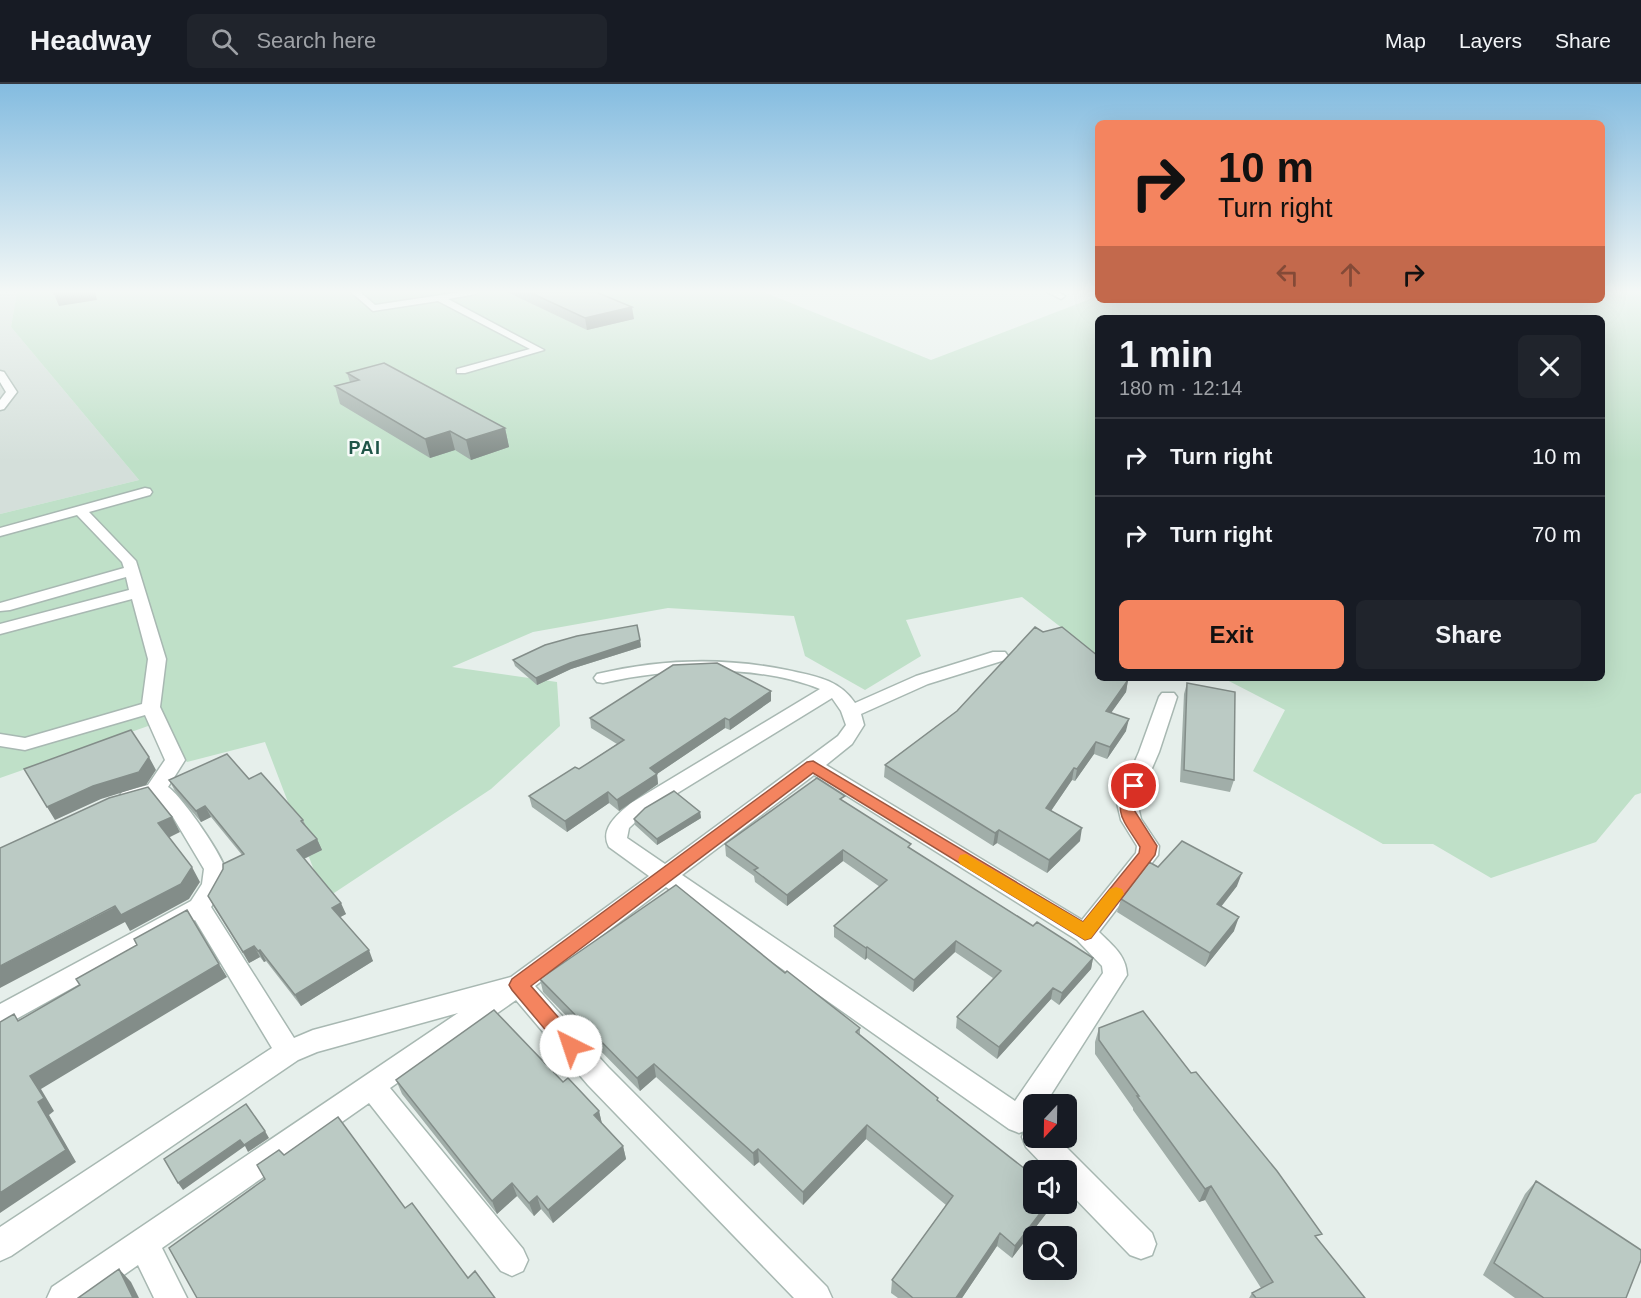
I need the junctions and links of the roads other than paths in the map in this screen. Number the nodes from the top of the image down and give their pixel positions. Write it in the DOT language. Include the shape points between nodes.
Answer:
graph roads {
  1 [pos="536,349"];
  2 [pos="461,371"];
  3 [pos="0,374"];
  4 [pos="0,407"];
  5 [pos="145,492"];
  6 [pos="80,510"];
  7 [pos="0,532"];
  8 [pos="131,571"];
  9 [pos="139,592"];
  10 [pos="2,605"];
  11 [pos="3,628"];
  12 [pos="999,656"];
  13 [pos="603,678"];
  14 [pos="833,689"];
  15 [pos="1168,698"];
  16 [pos="151,707"];
  17 [pos="852,711"];
  18 [pos="0,740"];
  19 [pos="813,766"];
  20 [pos="155,791"];
  21 [pos="107,808"];
  22 [pos="666,874"];
  23 [pos="199,907"];
  24 [pos="1085,933"];
  25 [pos="518,985"];
  26 [pos="0,1017"];
  27 [pos="289,1052"];
  28 [pos="372,1086"];
  29 [pos="1050,1094"];
  30 [pos="1023,1126"];
  31 [pos="1047,1148"];
  32 [pos="142,1243"];
  33 [pos="1141,1244"];
  34 [pos="0,1245"];
  35 [pos="512,1260"];
  36 [pos="63,1298"];
  37 [pos="171,1298"];
  38 [pos="816,1298"];
  1 -- 2 [label="street"];
  3 -- 4 [label="street" via="12,392"];
  5 -- 6 [label="street"];
  6 -- 7 [label="street"];
  6 -- 8 [label="street" via="129,561"];
  8 -- 9 [label="street"];
  8 -- 10 [label="street"];
  9 -- 11 [label="street"];
  9 -- 16 [label="street" via="157,659"];
  10 -- 11 [label="street"];
  12 -- 17 [label="street" via="922,680"];
  13 -- 14 [label="street" via="636,669 737,666 805,679"];
  14 -- 17 [label="street"];
  14 -- 22 [label="street" via="638,808 620,823 617,842"];
  15 -- 24 [label="street" via="1126,810 1148,846 1147,855"];
  16 -- 18 [label="street" via="25,744"];
  16 -- 20 [label="street" via="175,760"];
  17 -- 19 [label="street" via="855,724 845,740"];
  19 -- 22 [label="street"];
  19 -- 24 [label="street"];
  20 -- 21 [label="street"];
  20 -- 23 [label="street" via="163,793 180,812 215,869 216,879"];
  22 -- 25 [label="street"];
  22 -- 30 [label="street"];
  23 -- 26 [label="street"];
  23 -- 27 [label="street"];
  24 -- 29 [label="street" via="1114,962 1115,975"];
  25 -- 27 [label="street"];
  25 -- 28 [label="street"];
  25 -- 38 [label="street" via="598,1076"];
  27 -- 34 [label="street"];
  28 -- 32 [label="street"];
  28 -- 35 [label="street"];
  31 -- 33 [label="street"];
  32 -- 36 [label="street"];
  32 -- 37 [label="street"];
}
